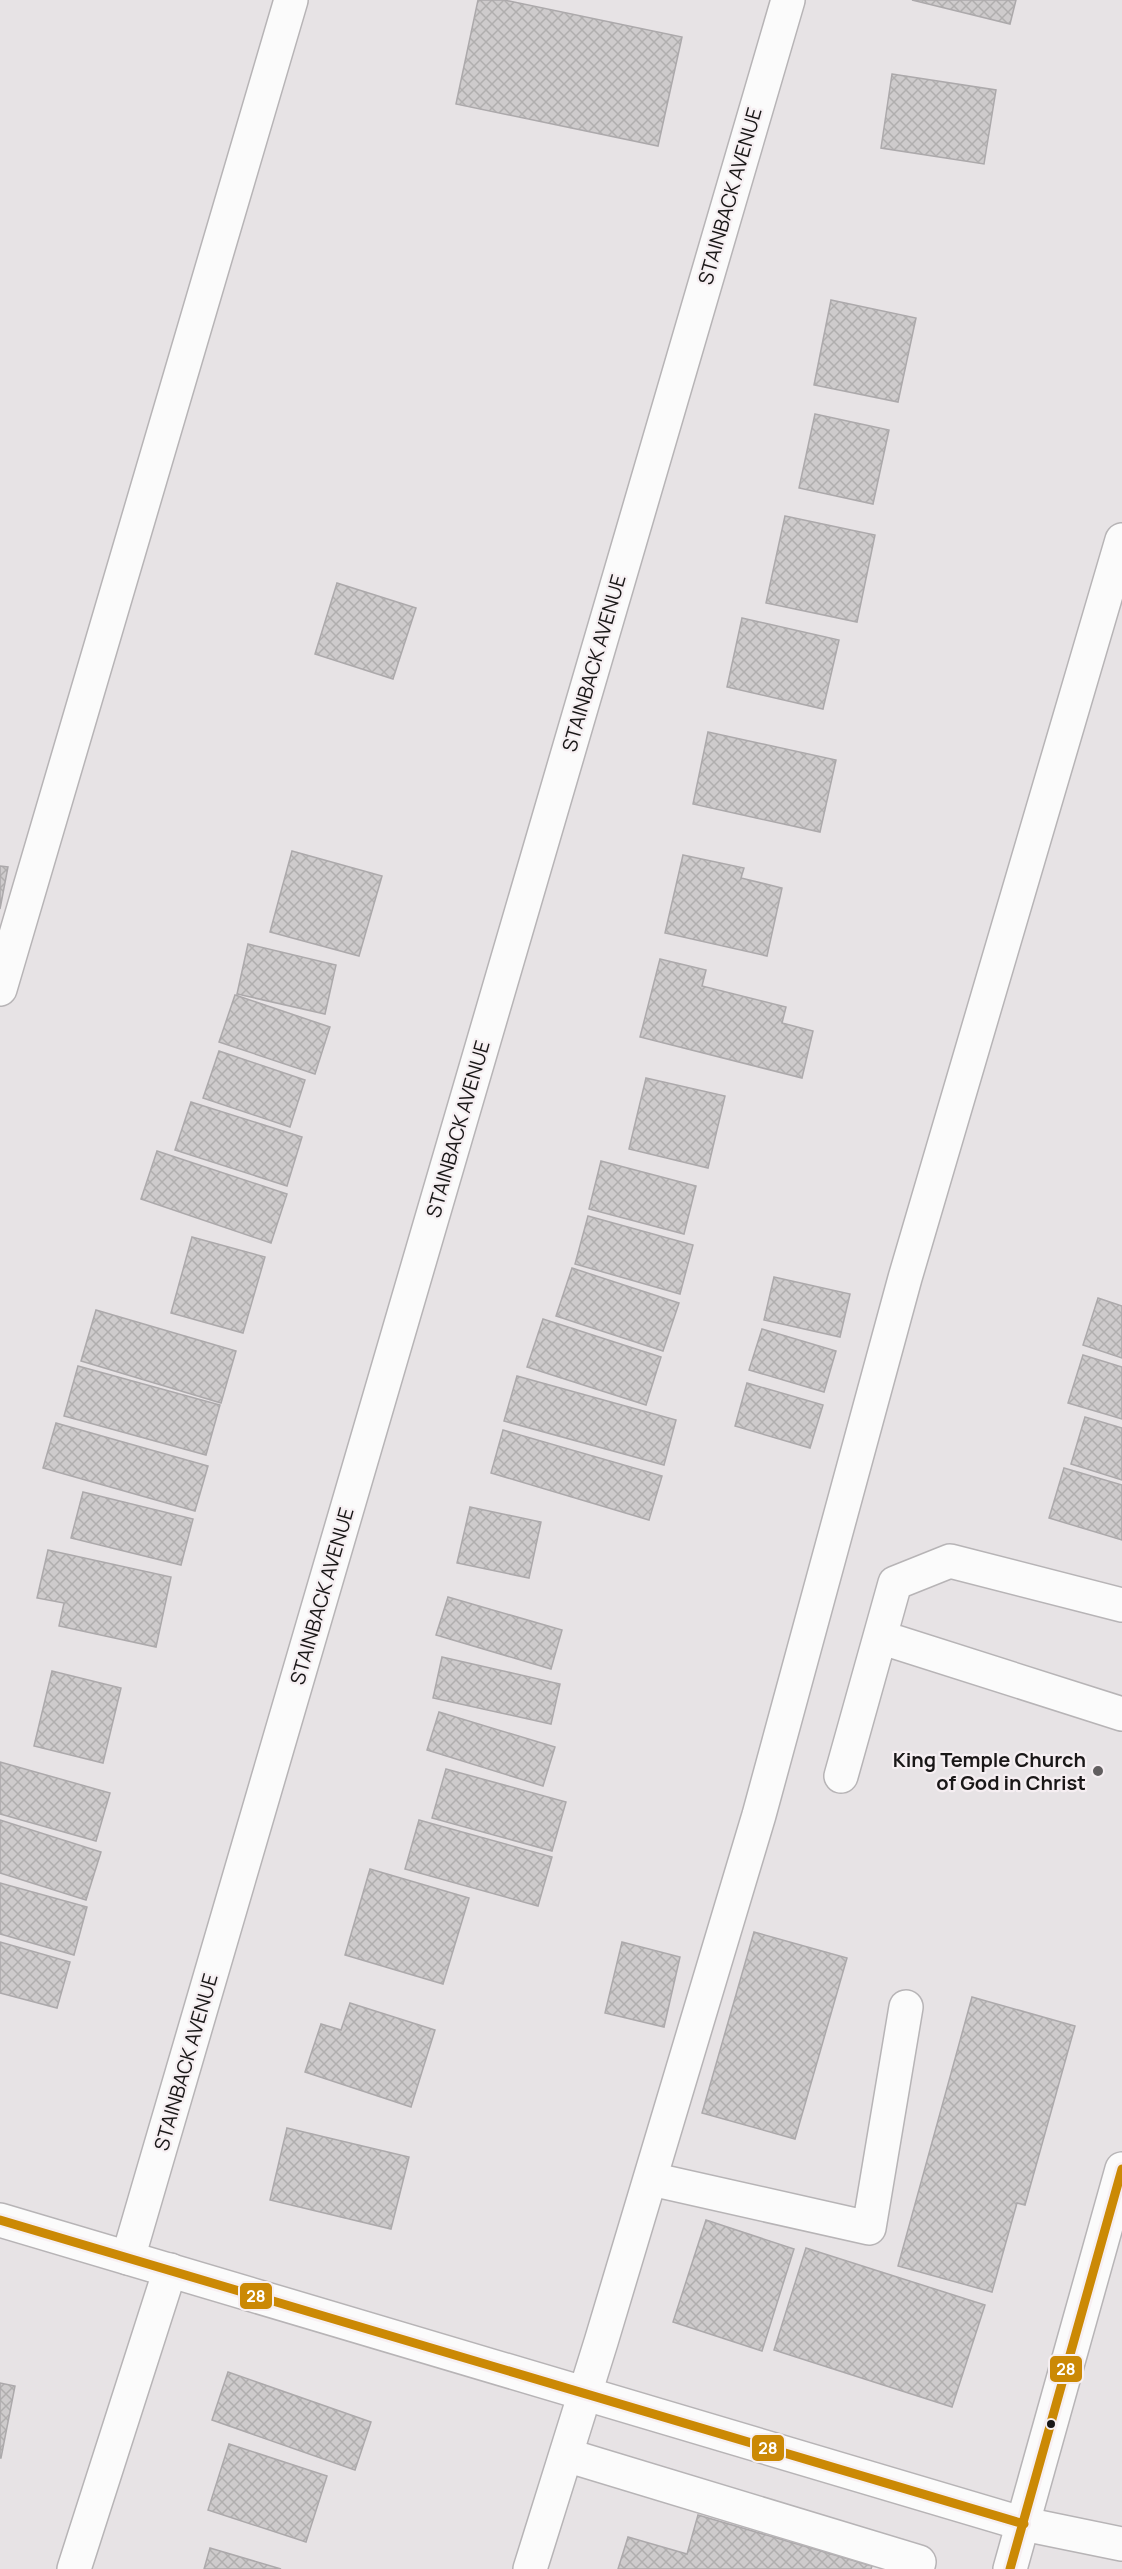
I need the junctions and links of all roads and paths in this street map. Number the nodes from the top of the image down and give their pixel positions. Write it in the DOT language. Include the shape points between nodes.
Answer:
graph roads {
  1 [pos="291,0"];
  2 [pos="788,0"];
  3 [pos="1122,540"];
  4 [pos="0,989"];
  5 [pos="1122,1605"];
  6 [pos="880,1637"];
  7 [pos="1122,1714"];
  8 [pos="841,1776"];
  9 [pos="906,2007"];
  10 [pos="1122,2169"];
  11 [pos="651,2179"];
  12 [pos="0,2220"];
  13 [pos="128,2259"];
  14 [pos="170,2270"];
  15 [pos="585,2393"];
  16 [pos="566,2455"];
  17 [pos="1024,2524"];
  18 [pos="1122,2544"];
  19 [pos="74,2569"];
  20 [pos="530,2569"];
  21 [pos="917,2569"];
  22 [pos="1010,2569"];
  1 -- 4 [label="street"];
  2 -- 13 [label="street, STAINBACK AVENUE"];
  3 -- 11 [label="street" via="934,1180 759,1815"];
  5 -- 6 [label="street" via="950,1561 895,1583"];
  6 -- 7 [label="street"];
  6 -- 8 [label="street"];
  9 -- 11 [label="street" via="869,2228"];
  10 -- 17 [label="street"];
  11 -- 15 [label="street"];
  12 -- 13 [label="street"];
  13 -- 14 [label="street"];
  14 -- 15 [label="street"];
  14 -- 19 [label="street"];
  15 -- 16 [label="street"];
  15 -- 17 [label="street"];
  16 -- 20 [label="street"];
  16 -- 21 [label="street" via="920,2562"];
  17 -- 18 [label="street"];
  17 -- 22 [label="street"];
}
